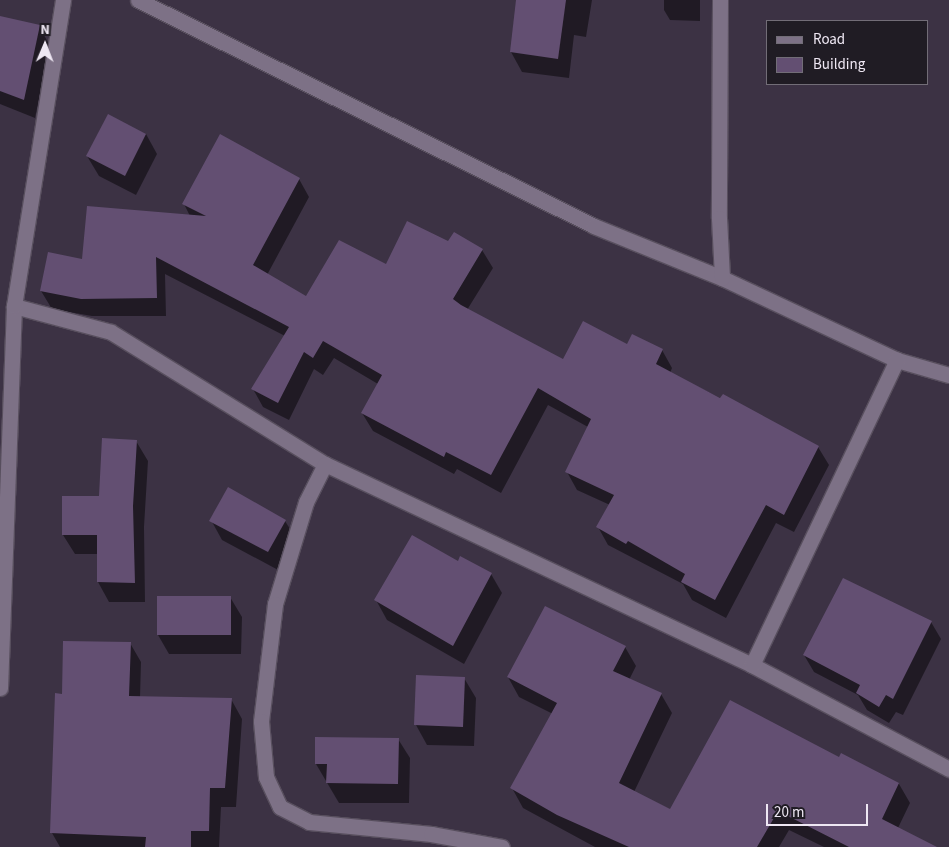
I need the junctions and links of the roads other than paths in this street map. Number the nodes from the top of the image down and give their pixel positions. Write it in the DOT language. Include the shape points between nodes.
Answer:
graph roads {
  1 [pos="63,0"];
  2 [pos="138,0"];
  3 [pos="720,0"];
  4 [pos="722,278"];
  5 [pos="14,306"];
  6 [pos="897,360"];
  7 [pos="949,375"];
  8 [pos="325,464"];
  9 [pos="752,665"];
  10 [pos="0,688"];
  11 [pos="949,769"];
  12 [pos="502,847"];
  1 -- 5 [label="street"];
  2 -- 4 [label="street" via="594,226"];
  3 -- 4 [label="street" via="719,218"];
  4 -- 6 [label="street"];
  5 -- 8 [label="street" via="111,332"];
  5 -- 10 [label="street"];
  6 -- 7 [label="street"];
  6 -- 9 [label="street"];
  8 -- 9 [label="street"];
  8 -- 12 [label="street" via="306,502 275,604 262,722 266,777 280,807 309,822 431,834"];
  9 -- 11 [label="street"];
}
